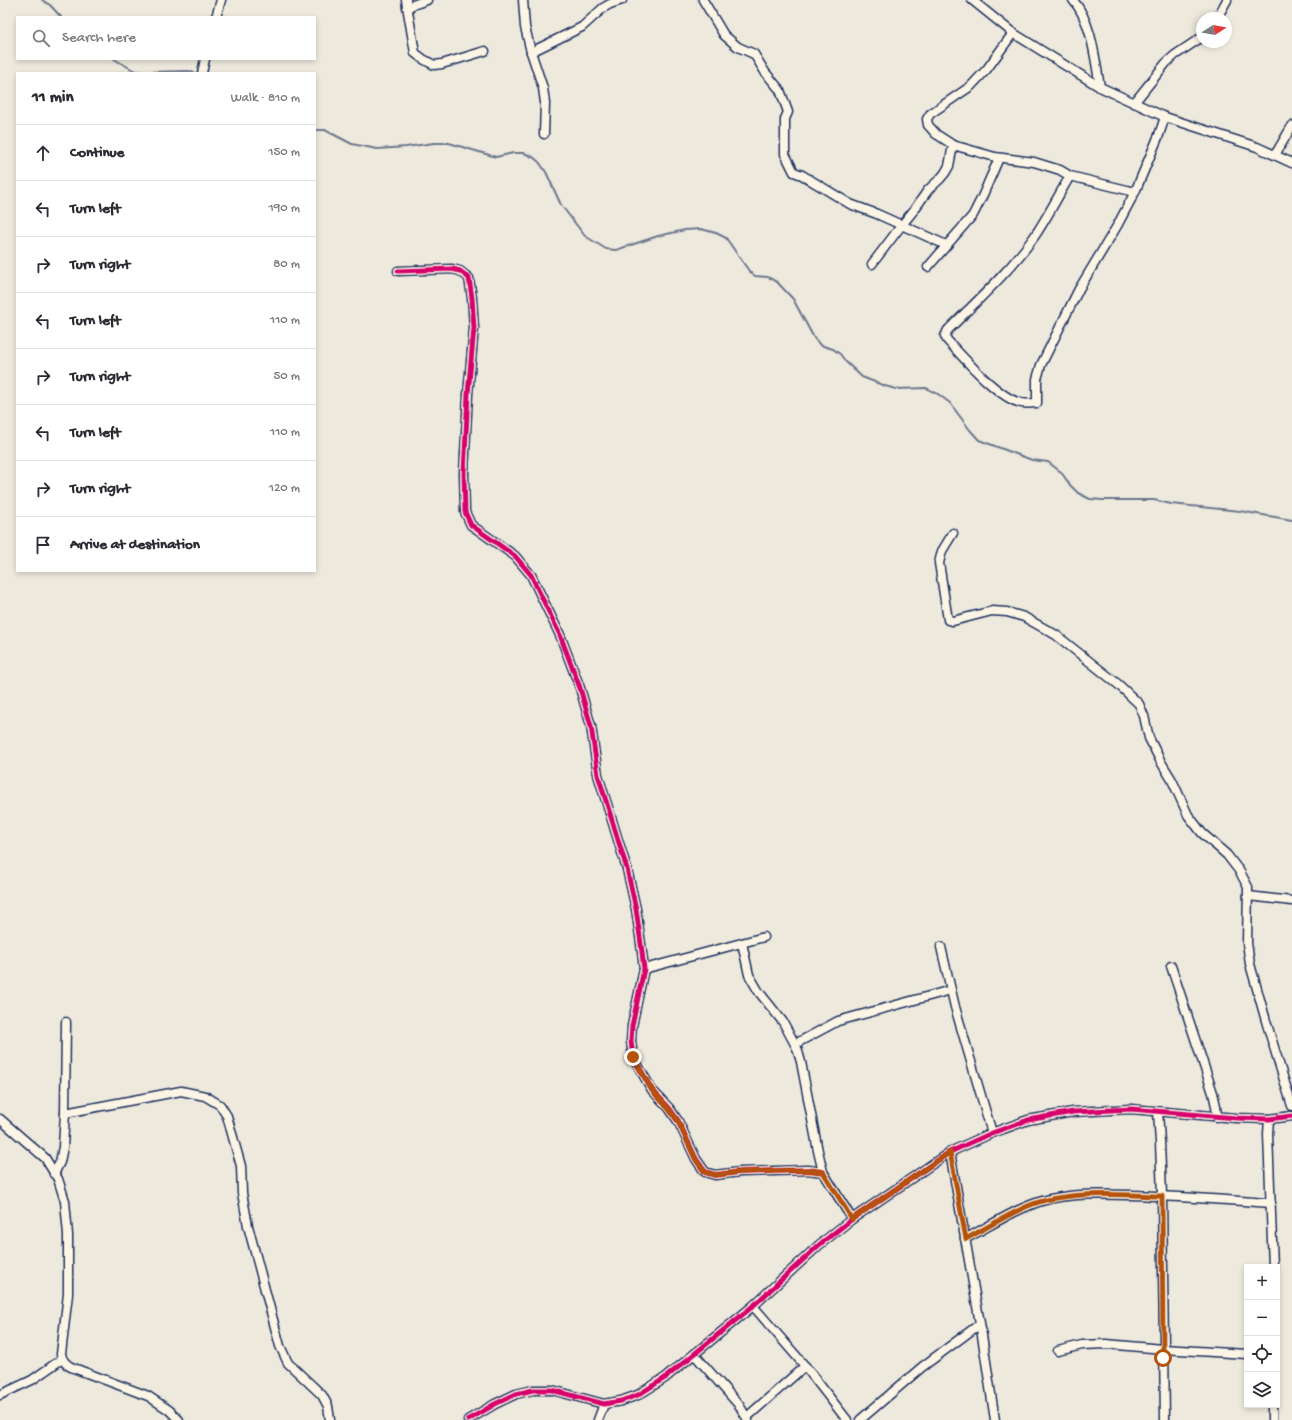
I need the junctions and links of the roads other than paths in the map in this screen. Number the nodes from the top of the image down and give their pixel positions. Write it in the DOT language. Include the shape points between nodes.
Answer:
graph roads {
  1 [pos="220,0"];
  2 [pos="426,0"];
  3 [pos="523,0"];
  4 [pos="622,0"];
  5 [pos="704,0"];
  6 [pos="972,0"];
  7 [pos="1072,0"];
  8 [pos="1227,0"];
  9 [pos="407,4"];
  10 [pos="1220,12"];
  11 [pos="216,16"];
  12 [pos="1013,33"];
  13 [pos="1196,41"];
  14 [pos="485,51"];
  15 [pos="531,52"];
  16 [pos="205,60"];
  17 [pos="202,72"];
  18 [pos="1100,87"];
  19 [pos="1134,103"];
  20 [pos="1165,117"];
  21 [pos="1292,126"];
  22 [pos="544,134"];
  23 [pos="953,145"];
  24 [pos="1275,155"];
  25 [pos="999,158"];
  26 [pos="1292,163"];
  27 [pos="1070,176"];
  28 [pos="1135,192"];
  29 [pos="901,226"];
  30 [pos="946,245"];
  31 [pos="872,264"];
  32 [pos="928,267"];
  33 [pos="398,271"];
  34 [pos="953,533"];
  35 [pos="1248,896"];
  36 [pos="1292,901"];
  37 [pos="764,937"];
  38 [pos="742,943"];
  39 [pos="941,947"];
  40 [pos="1171,966"];
  41 [pos="644,969"];
  42 [pos="951,990"];
  43 [pos="66,1022"];
  44 [pos="794,1044"];
  45 [pos="1292,1106"];
  46 [pos="1158,1112"];
  47 [pos="65,1113"];
  48 [pos="1292,1116"];
  49 [pos="1217,1117"];
  50 [pos="0,1119"];
  51 [pos="1270,1119"];
  52 [pos="992,1132"];
  53 [pos="950,1152"];
  54 [pos="823,1172"];
  55 [pos="54,1174"];
  56 [pos="1162,1196"];
  57 [pos="1271,1203"];
  58 [pos="852,1219"];
  59 [pos="966,1239"];
  60 [pos="1273,1264"];
  61 [pos="753,1306"];
  62 [pos="980,1324"];
  63 [pos="1163,1349"];
  64 [pos="1058,1351"];
  65 [pos="694,1354"];
  66 [pos="1244,1354"];
  67 [pos="62,1359"];
  68 [pos="805,1366"];
  69 [pos="0,1395"];
  70 [pos="604,1404"];
  71 [pos="1272,1408"];
  72 [pos="748,1419"];
  73 [pos="179,1420"];
  74 [pos="330,1420"];
  75 [pos="468,1420"];
  76 [pos="598,1420"];
  77 [pos="847,1420"];
  78 [pos="860,1420"];
  79 [pos="995,1420"];
  80 [pos="1165,1420"];
  81 [pos="1272,1420"];
  1 -- 11 [label="street"];
  2 -- 9 [label="street"];
  3 -- 15 [label="street" via="525,27"];
  4 -- 15 [label="street" via="603,8 582,26"];
  5 -- 29 [label="street" via="724,35 738,47 754,54 764,72 780,90 788,112 785,119 785,154 794,172 802,174 850,204"];
  6 -- 12 [label="street"];
  7 -- 18 [label="street" via="1080,8 1085,20"];
  8 -- 10 [label="street"];
  9 -- 14 [label="street" via="416,52 423,59 434,65 442,64"];
  12 -- 18 [label="street"];
  12 -- 23 [label="street" via="971,86 930,114 927,119 928,125 936,134"];
  13 -- 19 [label="street" via="1166,63"];
  15 -- 22 [label="street" via="543,88"];
  16 -- 17 [label="street"];
  18 -- 19 [label="street"];
  19 -- 20 [label="street"];
  20 -- 24 [label="street"];
  20 -- 28 [label="street"];
  21 -- 24 [label="street"];
  23 -- 25 [label="street"];
  23 -- 29 [label="street" via="945,173 928,190"];
  24 -- 26 [label="street"];
  25 -- 27 [label="street" via="1034,162"];
  25 -- 30 [label="street" via="973,215"];
  27 -- 28 [label="street"];
  27 -- 28 [label="street" via="1033,238 945,336 986,380 1021,403 1037,403 1037,379 1041,365 1079,288"];
  29 -- 30 [label="street"];
  29 -- 31 [label="street"];
  30 -- 32 [label="street"];
  33 -- 41 [label="street" via="452,269 460,270 469,278 474,328 464,473 465,512 471,525 515,556 531,575 560,635 591,726 598,775 627,869 642,944"];
  34 -- 35 [label="street" via="942,551 939,563 948,620 992,611 1024,617 1056,635 1119,685 1139,704 1150,738 1188,815 1240,872 1248,887"];
  35 -- 36 [label="street"];
  35 -- 45 [label="street" via="1247,943 1250,964"];
  37 -- 38 [label="street"];
  38 -- 41 [label="street"];
  38 -- 44 [label="street" via="749,975 783,1022"];
  39 -- 42 [label="street"];
  40 -- 49 [label="street" via="1213,1092"];
  41 -- 54 [label="street" via="632,1026 633,1057 652,1090 678,1121 696,1160 705,1172 715,1175 808,1170"];
  42 -- 44 [label="street" via="838,1021"];
  42 -- 52 [label="street"];
  43 -- 47 [label="street"];
  44 -- 54 [label="street" via="801,1062"];
  46 -- 49 [label="street"];
  46 -- 52 [label="street" via="1131,1109 1073,1112 1028,1120"];
  46 -- 56 [label="street"];
  47 -- 55 [label="street" via="60,1162"];
  47 -- 74 [label="street" via="181,1090 205,1096 220,1105 227,1116 241,1166 242,1194 248,1226 280,1346 288,1364 322,1395 328,1406"];
  48 -- 51 [label="street"];
  49 -- 51 [label="street"];
  50 -- 55 [label="street" via="45,1158"];
  51 -- 57 [label="street" via="1268,1134"];
  52 -- 53 [label="street"];
  53 -- 58 [label="street"];
  53 -- 59 [label="street"];
  54 -- 58 [label="street"];
  55 -- 67 [label="street" via="65,1201 68,1235 68,1294"];
  56 -- 57 [label="street"];
  56 -- 59 [label="street" via="1095,1194 1044,1201 1028,1206"];
  56 -- 63 [label="street"];
  57 -- 60 [label="street"];
  58 -- 61 [label="street" via="819,1245"];
  59 -- 62 [label="street"];
  61 -- 65 [label="street"];
  61 -- 68 [label="street"];
  62 -- 78 [label="street" via="922,1366"];
  62 -- 79 [label="street"];
  63 -- 64 [label="street" via="1106,1344 1082,1345"];
  63 -- 66 [label="street"];
  63 -- 80 [label="street"];
  65 -- 70 [label="street" via="665,1378 638,1395"];
  65 -- 72 [label="street" via="739,1405"];
  67 -- 69 [label="street" via="32,1380"];
  67 -- 73 [label="street" via="71,1367 148,1396"];
  68 -- 72 [label="street"];
  68 -- 77 [label="street"];
  70 -- 75 [label="street" via="552,1390 533,1390 516,1394"];
  70 -- 76 [label="street"];
  71 -- 81 [label="street"];
}
